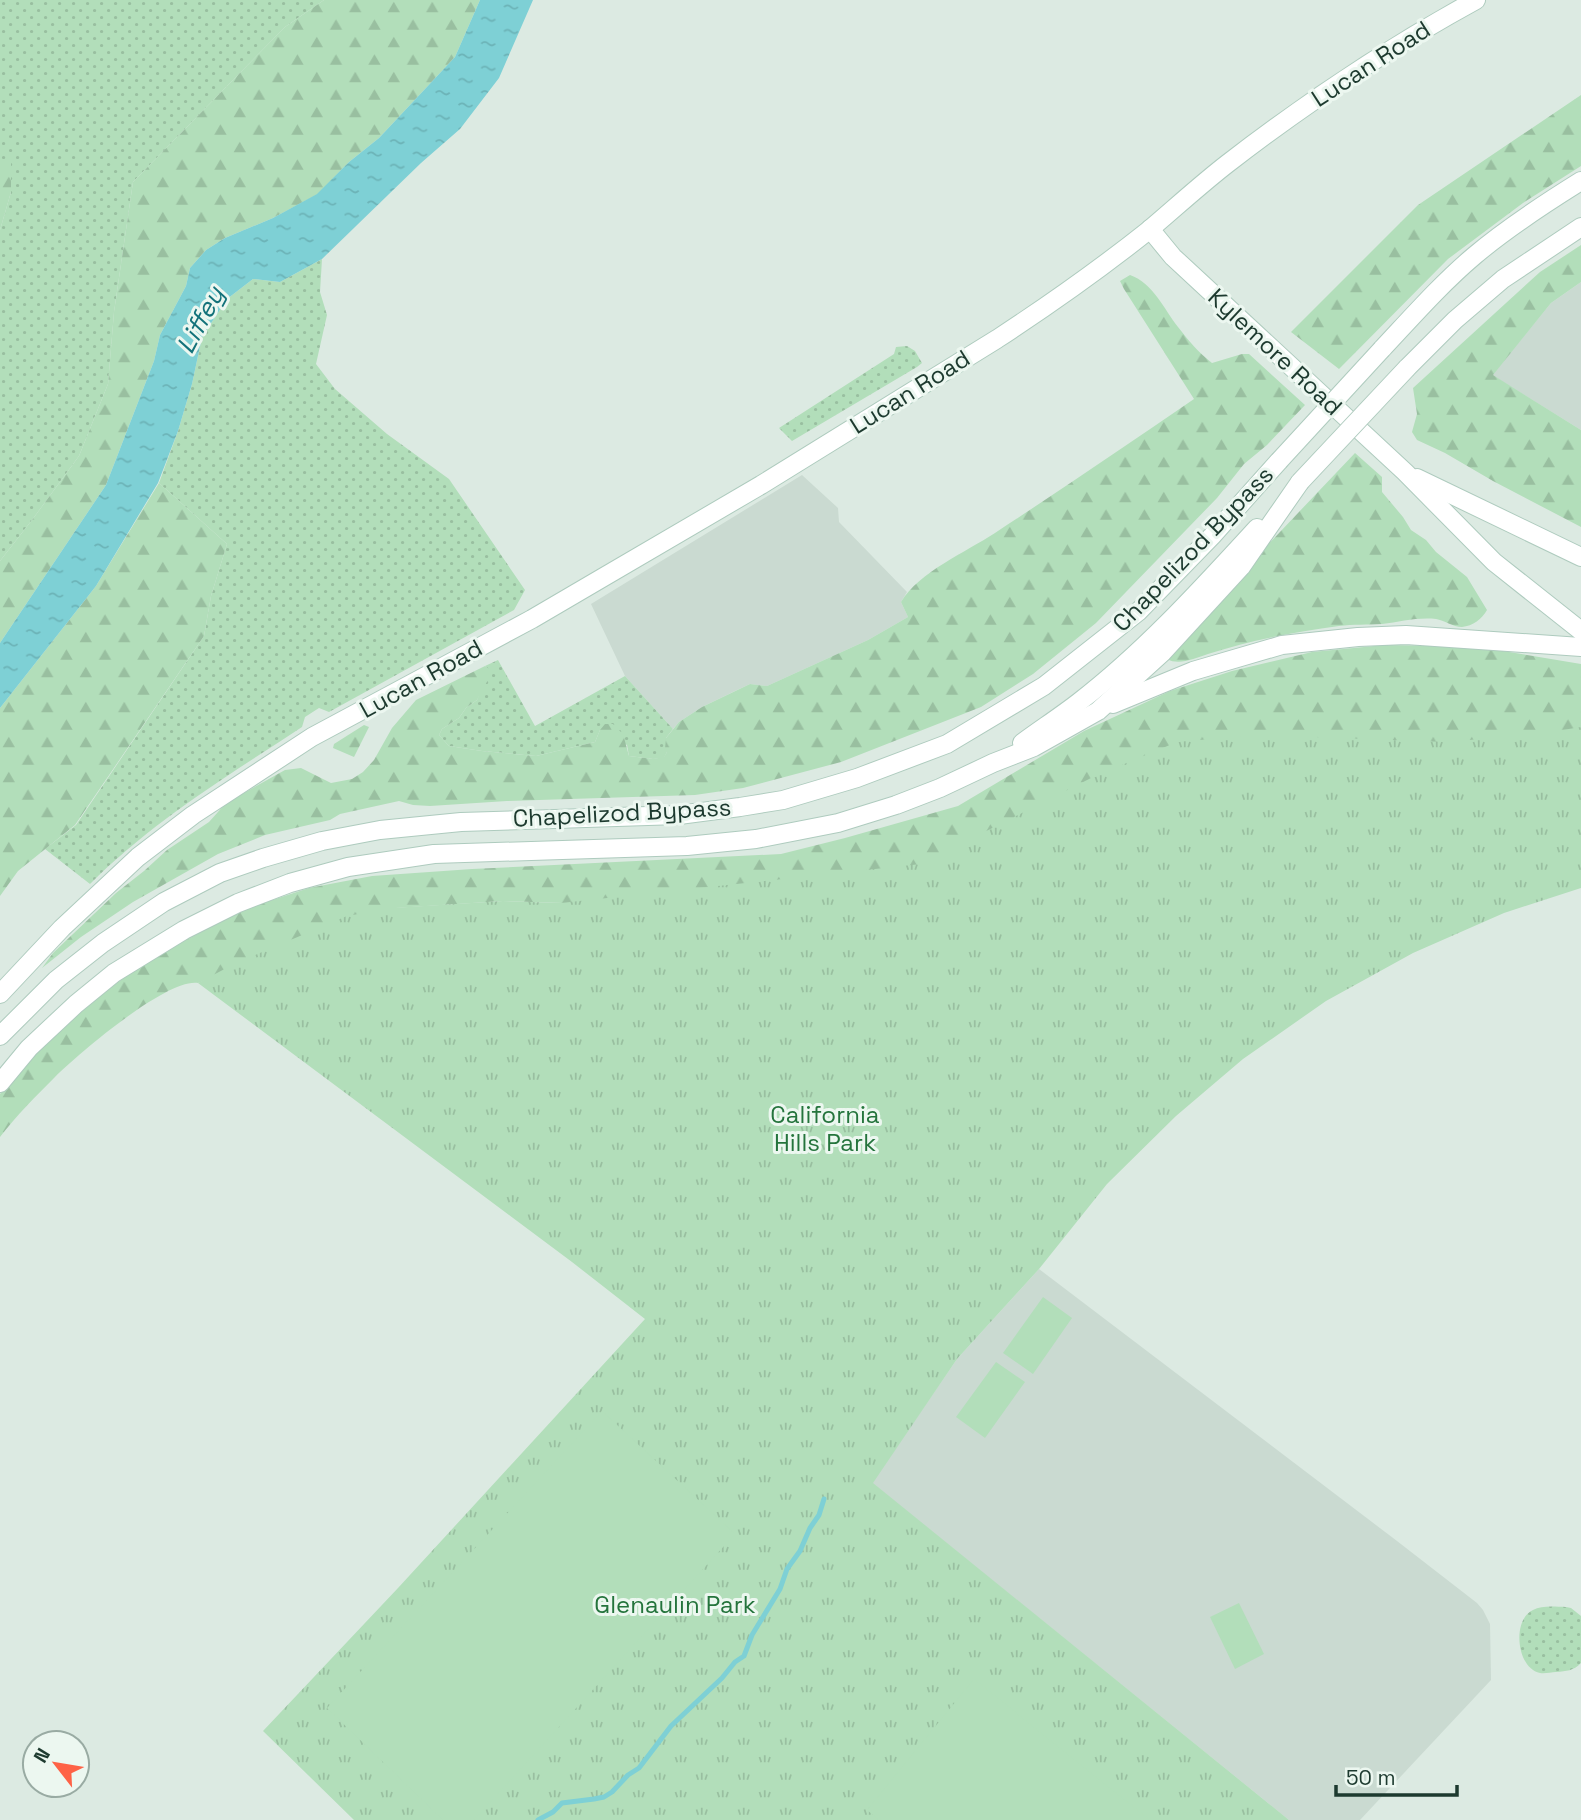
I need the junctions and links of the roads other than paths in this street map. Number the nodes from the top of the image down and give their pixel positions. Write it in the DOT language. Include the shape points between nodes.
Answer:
graph roads {
  1 [pos="1476,0"];
  2 [pos="1581,181"];
  3 [pos="1581,227"];
  4 [pos="1150,229"];
  5 [pos="1405,472"];
  6 [pos="1300,482"];
  7 [pos="1581,556"];
  8 [pos="1581,631"];
  9 [pos="1581,647"];
  10 [pos="1098,711"];
  11 [pos="993,763"];
  12 [pos="0,994"];
  13 [pos="0,1036"];
  14 [pos="0,1083"];
  1 -- 4 [label="main road, Lucan Road" via="1371,61 1277,126"];
  2 -- 13 [label="main road, Chapelizod Bypass, bridge" via="1474,256 1428,300 1138,611 1044,686 947,744 783,800 679,814 461,822 380,830 263,858 175,896 103,943 56,980"];
  3 -- 6 [label="main road, Chapelizod Bypass, bridge" via="1503,279 1455,320"];
  4 -- 5 [label="main road, Kylemore Road" via="1172,257"];
  4 -- 12 [label="main road, Lucan Road" via="1031,316 812,454 532,619 313,737 193,815 138,857"];
  5 -- 7 [label="main road, Kylemore Road"];
  5 -- 8 [label="main road, Kylemore Road" via="1494,562"];
  6 -- 10 [label="main road, Chapelizod Bypass" via="1241,567 1163,652"];
  6 -- 11 [label="main road, Chapelizod Bypass" via="1129,660"];
  9 -- 10 [label="main road" via="1406,635 1282,645 1193,671"];
  10 -- 11 [label="main road, Chapelizod Bypass" via="1034,747"];
  11 -- 14 [label="main road, Chapelizod Bypass" via="896,805 756,839 687,846 433,854 348,867 290,883 184,930 114,973 29,1048"];
}
